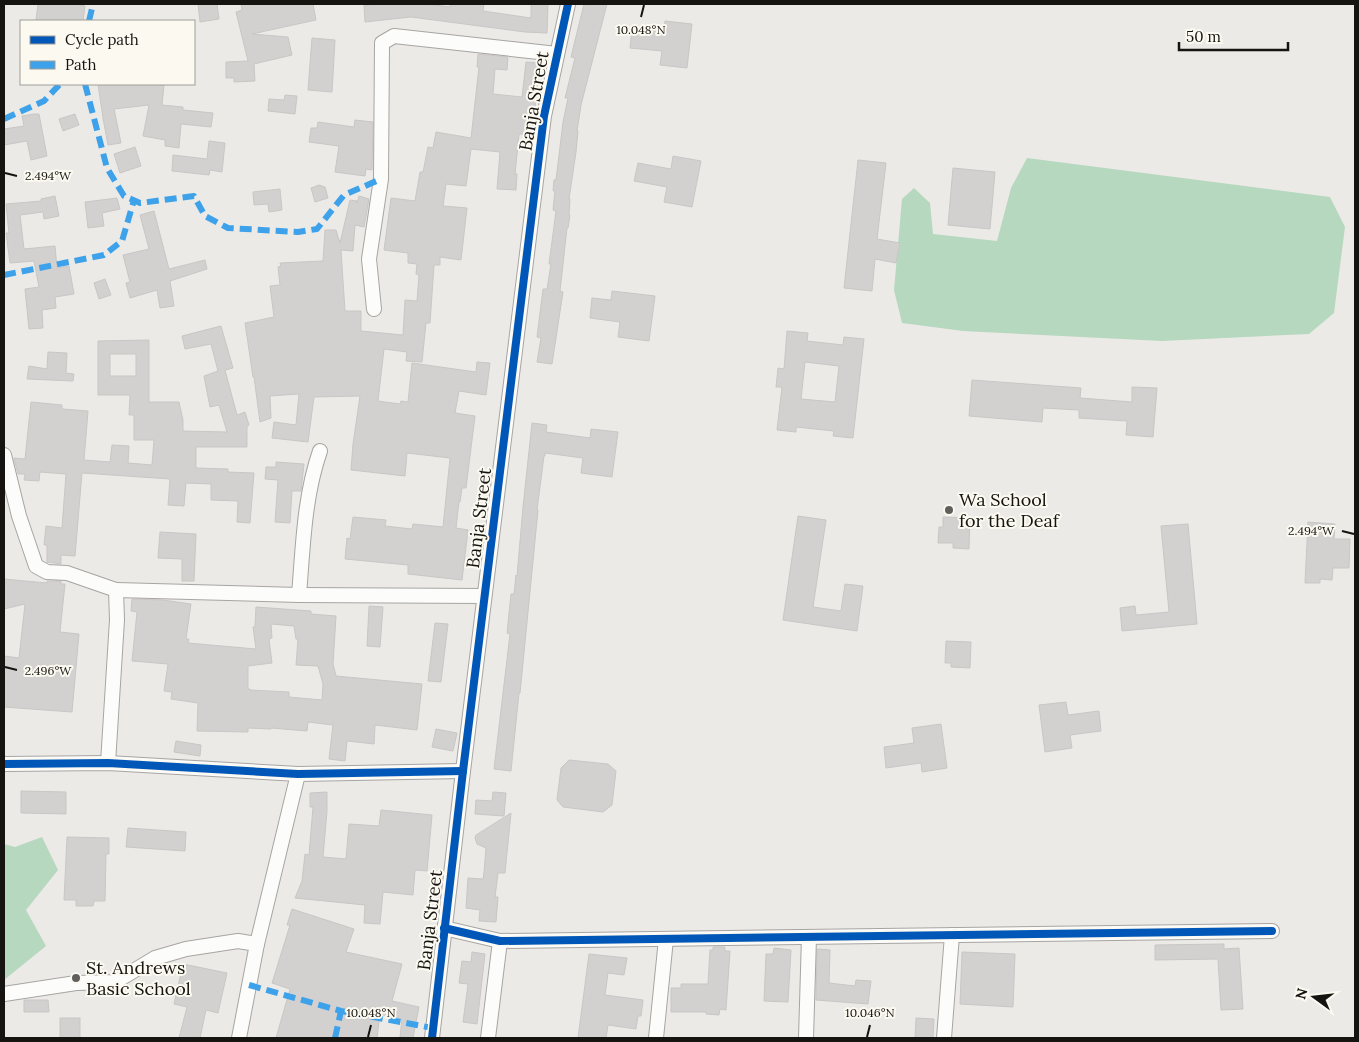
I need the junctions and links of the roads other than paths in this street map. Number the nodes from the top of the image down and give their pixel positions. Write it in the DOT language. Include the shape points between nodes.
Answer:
graph roads {
  1 [pos="568,4"];
  2 [pos="557,54"];
  3 [pos="374,308"];
  4 [pos="320,451"];
  5 [pos="4,455"];
  6 [pos="116,590"];
  7 [pos="299,595"];
  8 [pos="484,596"];
  9 [pos="108,763"];
  10 [pos="4,764"];
  11 [pos="463,771"];
  12 [pos="298,774"];
  13 [pos="444,928"];
  14 [pos="1272,931"];
  15 [pos="952,935"];
  16 [pos="809,937"];
  17 [pos="666,939"];
  18 [pos="500,941"];
  19 [pos="257,944"];
  20 [pos="4,994"];
  21 [pos="239,1038"];
  22 [pos="432,1038"];
  23 [pos="488,1038"];
  24 [pos="656,1038"];
  25 [pos="806,1038"];
  26 [pos="944,1038"];
  1 -- 2 [label="street, Banja Street"];
  2 -- 3 [label="street" via="394,36 382,43 381,179 369,258"];
  2 -- 8 [label="street, Banja Street" via="544,116"];
  4 -- 7 [label="street" via="310,491"];
  5 -- 6 [label="street" via="36,566 47,572 67,572"];
  6 -- 7 [label="street"];
  6 -- 9 [label="street"];
  7 -- 8 [label="street"];
  8 -- 11 [label="street, Banja Street"];
  9 -- 10 [label="street"];
  9 -- 12 [label="street"];
  11 -- 12 [label="street"];
  11 -- 13 [label="street, Banja Street"];
  12 -- 19 [label="street"];
  13 -- 18 [label="street"];
  13 -- 22 [label="street, Banja Street"];
  14 -- 15 [label="street"];
  15 -- 16 [label="street"];
  15 -- 26 [label="street"];
  16 -- 17 [label="street"];
  16 -- 25 [label="street"];
  17 -- 18 [label="street"];
  17 -- 24 [label="street"];
  18 -- 23 [label="street"];
  19 -- 20 [label="street" via="238,941 186,949 155,958 115,982 76,983"];
  19 -- 21 [label="street"];
}
